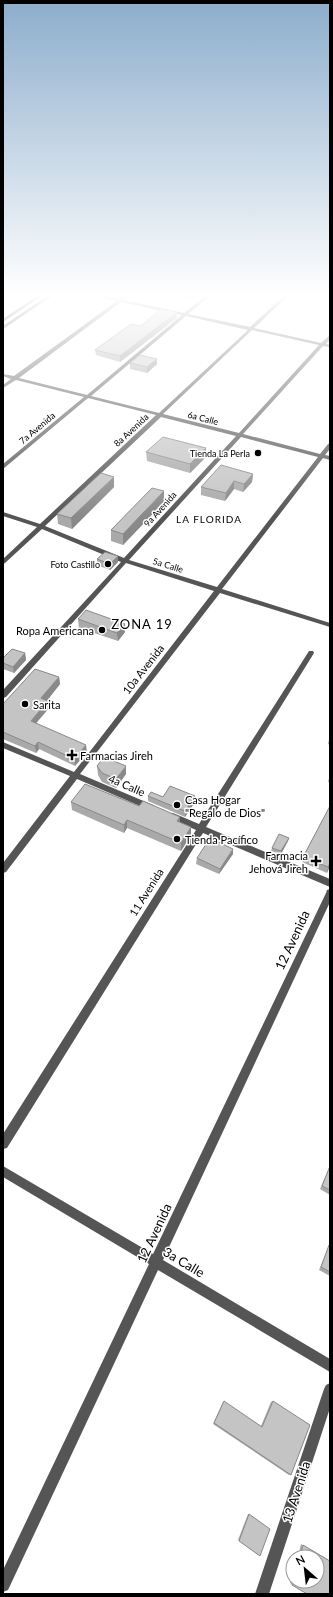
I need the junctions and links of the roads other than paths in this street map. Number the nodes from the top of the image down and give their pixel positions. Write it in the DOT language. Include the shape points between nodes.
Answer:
graph roads {
  1 [pos="29,369"];
  2 [pos="121,369"];
  3 [pos="209,369"];
  4 [pos="300,369"];
  5 [pos="3,375"];
  6 [pos="16,378"];
  7 [pos="3,387"];
  8 [pos="88,396"];
  9 [pos="160,415"];
  10 [pos="240,435"];
  11 [pos="330,445"];
  12 [pos="322,456"];
  13 [pos="330,458"];
  14 [pos="3,467"];
  15 [pos="3,514"];
  16 [pos="41,526"];
  17 [pos="125,561"];
  18 [pos="3,562"];
  19 [pos="219,590"];
  20 [pos="330,625"];
  21 [pos="312,654"];
  22 [pos="3,695"];
  23 [pos="3,745"];
  24 [pos="75,775"];
  25 [pos="200,828"];
  26 [pos="3,869"];
  27 [pos="330,883"];
  28 [pos="330,893"];
  29 [pos="3,1144"];
  30 [pos="3,1171"];
  31 [pos="156,1262"];
  32 [pos="330,1366"];
  33 [pos="330,1389"];
  34 [pos="3,1585"];
  35 [pos="262,1594"];
  1 -- 6 [label="street"];
  2 -- 8 [label="street, 7a Avenida"];
  3 -- 9 [label="street, 8a Avenida"];
  4 -- 10 [label="street, 9a Avenida"];
  5 -- 6 [label="street, 6a Calle"];
  6 -- 7 [label="street"];
  6 -- 8 [label="street, 6a Calle"];
  8 -- 9 [label="street, 6a Calle"];
  8 -- 14 [label="street, 7a Avenida"];
  9 -- 10 [label="street, 6a Calle"];
  9 -- 16 [label="street, 8a Avenida"];
  10 -- 12 [label="street, 6a Calle"];
  10 -- 17 [label="street, 9a Avenida"];
  11 -- 12 [label="street, 10a Avenida"];
  12 -- 13 [label="street, 6a Calle"];
  12 -- 19 [label="street, 10a Avenida"];
  15 -- 16 [label="street, 5a Calle"];
  16 -- 17 [label="street, 5a Calle"];
  16 -- 18 [label="street, 8a Avenida"];
  17 -- 19 [label="street, 5a Calle"];
  17 -- 22 [label="street, 9a Avenida"];
  19 -- 20 [label="street, 5a Calle"];
  19 -- 24 [label="street, 10a Avenida"];
  21 -- 25 [label="street, 11 Avenida"];
  23 -- 24 [label="street, 4a Calle"];
  24 -- 25 [label="street, 4a Calle"];
  24 -- 26 [label="street, 10a Avenida"];
  25 -- 27 [label="street, 4a Calle"];
  25 -- 29 [label="street, 11 Avenida"];
  28 -- 31 [label="street, 12 Avenida"];
  30 -- 31 [label="street, 3a Calle"];
  31 -- 32 [label="street, 3a Calle"];
  31 -- 34 [label="street, 12 Avenida"];
  33 -- 35 [label="street, 13 Avenida"];
}
